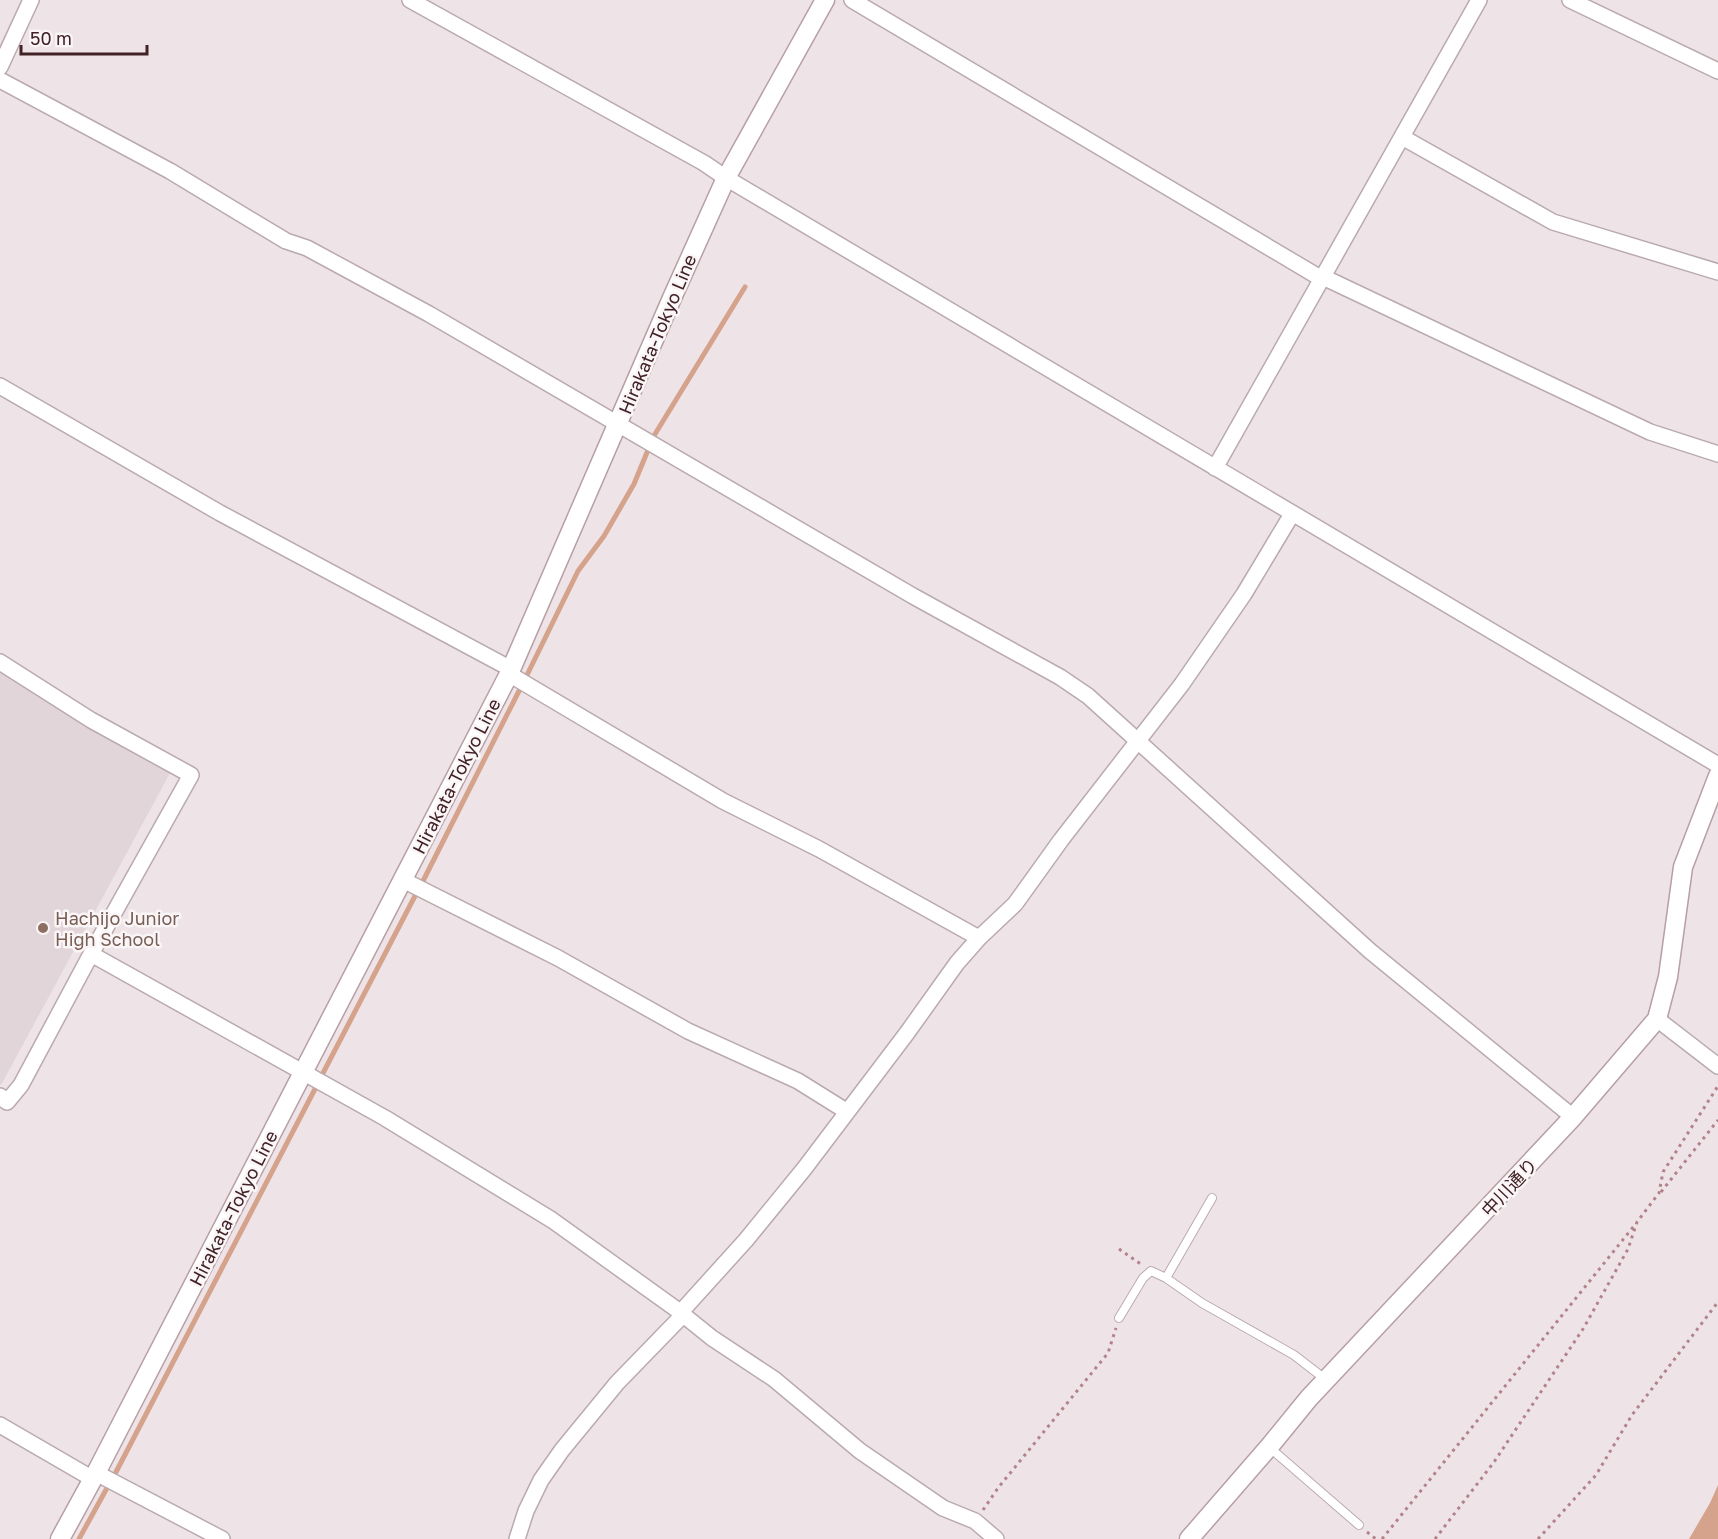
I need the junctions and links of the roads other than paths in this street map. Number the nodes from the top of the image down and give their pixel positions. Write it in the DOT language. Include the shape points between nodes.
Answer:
graph roads {
  1 [pos="31,0"];
  2 [pos="410,0"];
  3 [pos="825,0"];
  4 [pos="852,0"];
  5 [pos="1479,0"];
  6 [pos="1570,0"];
  7 [pos="0,67"];
  8 [pos="1718,71"];
  9 [pos="0,80"];
  10 [pos="1402,137"];
  11 [pos="726,178"];
  12 [pos="1718,272"];
  13 [pos="1323,278"];
  14 [pos="0,386"];
  15 [pos="618,425"];
  16 [pos="1718,454"];
  17 [pos="1215,468"];
  18 [pos="1292,514"];
  19 [pos="0,662"];
  20 [pos="510,671"];
  21 [pos="1138,742"];
  22 [pos="1718,765"];
  23 [pos="1718,776"];
  24 [pos="403,880"];
  25 [pos="979,938"];
  26 [pos="90,954"];
  27 [pos="1657,1019"];
  28 [pos="1717,1063"];
  29 [pos="302,1072"];
  30 [pos="0,1096"];
  31 [pos="846,1111"];
  32 [pos="1573,1117"];
  33 [pos="1212,1198"];
  34 [pos="1166,1278"];
  35 [pos="682,1314"];
  36 [pos="1119,1318"];
  37 [pos="1326,1380"];
  38 [pos="0,1425"];
  39 [pos="1269,1448"];
  40 [pos="95,1476"];
  41 [pos="1359,1525"];
  42 [pos="1194,1537"];
  43 [pos="60,1539"];
  44 [pos="222,1539"];
  45 [pos="517,1539"];
  46 [pos="996,1539"];
  1 -- 7 [label="street"];
  2 -- 11 [label="street"];
  3 -- 11 [label="main road, Hirakata-Tokyo Line"];
  4 -- 13 [label="street"];
  5 -- 10 [label="street"];
  6 -- 8 [label="street"];
  9 -- 15 [label="street" via="170,171 286,241 307,248 429,314"];
  10 -- 12 [label="street" via="1553,222"];
  10 -- 13 [label="street"];
  11 -- 15 [label="main road, Hirakata-Tokyo Line"];
  11 -- 17 [label="street"];
  13 -- 16 [label="street" via="1650,432"];
  13 -- 17 [label="street"];
  14 -- 20 [label="street" via="220,513"];
  15 -- 20 [label="main road, Hirakata-Tokyo Line"];
  15 -- 21 [label="street" via="1060,677 1088,696"];
  17 -- 18 [label="street"];
  18 -- 21 [label="street" via="1244,594"];
  18 -- 22 [label="street"];
  19 -- 26 [label="street" via="91,720 190,775"];
  20 -- 24 [label="main road, Hirakata-Tokyo Line"];
  20 -- 25 [label="street" via="723,801"];
  21 -- 25 [label="street" via="1015,904"];
  21 -- 32 [label="street" via="1370,951"];
  23 -- 27 [label="main road, 中川通り" via="1683,867 1668,977"];
  24 -- 29 [label="main road, Hirakata-Tokyo Line"];
  24 -- 31 [label="street" via="558,958 688,1031 798,1081"];
  25 -- 31 [label="street"];
  26 -- 29 [label="street"];
  26 -- 30 [label="street" via="21,1085 7,1102"];
  27 -- 28 [label="street"];
  27 -- 32 [label="main road, 中川通り"];
  29 -- 35 [label="street" via="552,1220"];
  29 -- 40 [label="main road, Hirakata-Tokyo Line"];
  31 -- 35 [label="street" via="804,1169"];
  32 -- 37 [label="main road, 中川通り"];
  33 -- 34 [label="lane"];
  34 -- 36 [label="lane" via="1151,1271"];
  34 -- 37 [label="lane" via="1294,1355"];
  35 -- 45 [label="street" via="617,1383 562,1450 541,1480"];
  35 -- 46 [label="street" via="774,1379 860,1451 943,1508 975,1521"];
  37 -- 39 [label="main road, 中川通り"];
  38 -- 40 [label="street"];
  39 -- 41 [label="lane"];
  39 -- 42 [label="main road, 中川通り"];
  40 -- 43 [label="main road, Hirakata-Tokyo Line"];
  40 -- 44 [label="street"];
}
